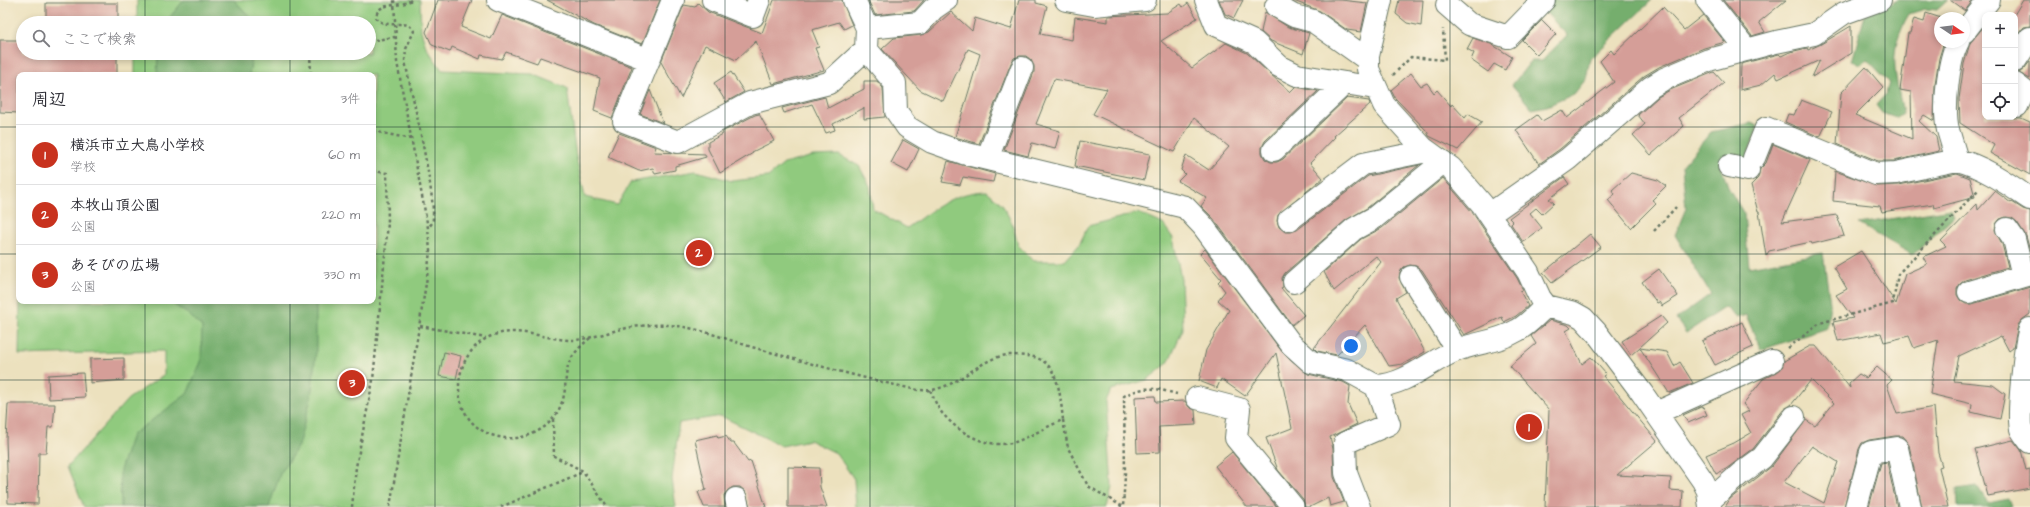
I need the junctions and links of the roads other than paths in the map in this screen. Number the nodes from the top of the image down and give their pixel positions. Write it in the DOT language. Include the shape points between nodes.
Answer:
graph roads {
  1 [pos="498,0"];
  2 [pos="673,0"];
  3 [pos="713,0"];
  4 [pos="759,0"];
  5 [pos="854,0"];
  6 [pos="946,0"];
  7 [pos="1066,0"];
  8 [pos="1145,0"];
  9 [pos="1206,0"];
  10 [pos="1381,0"];
  11 [pos="1544,0"];
  12 [pos="1707,0"];
  13 [pos="1880,0"];
  14 [pos="1989,0"];
  15 [pos="1276,6"];
  16 [pos="1446,9"];
  17 [pos="1970,24"];
  18 [pos="867,28"];
  19 [pos="2030,38"];
  20 [pos="1955,48"];
  21 [pos="866,49"];
  22 [pos="1747,50"];
  23 [pos="2018,56"];
  24 [pos="649,60"];
  25 [pos="1368,60"];
  26 [pos="1022,68"];
  27 [pos="1345,83"];
  28 [pos="2018,86"];
  29 [pos="1376,89"];
  30 [pos="2018,104"];
  31 [pos="1274,150"];
  32 [pos="1435,157"];
  33 [pos="987,159"];
  34 [pos="1957,160"];
  35 [pos="1744,165"];
  36 [pos="2030,199"];
  37 [pos="1490,214"];
  38 [pos="1290,220"];
  39 [pos="2007,229"];
  40 [pos="2026,276"];
  41 [pos="1412,277"];
  42 [pos="1294,282"];
  43 [pos="1969,292"];
  44 [pos="1546,306"];
  45 [pos="2030,329"];
  46 [pos="1457,350"];
  47 [pos="1772,361"];
  48 [pos="1376,386"];
  49 [pos="1197,398"];
  50 [pos="1656,413"];
  51 [pos="1794,417"];
  52 [pos="2030,442"];
  53 [pos="1710,504"];
  54 [pos="1293,507"];
  55 [pos="1358,507"];
  56 [pos="1856,507"];
  57 [pos="1910,507"];
  1 -- 24 [label="street"];
  2 -- 24 [label="street"];
  3 -- 4 [label="street" via="753,16"];
  5 -- 18 [label="street"];
  6 -- 18 [label="street" via="920,23"];
  7 -- 8 [label="street" via="1094,5"];
  9 -- 27 [label="street" via="1216,25 1254,42 1279,66 1297,75"];
  10 -- 25 [label="street"];
  11 -- 16 [label="street" via="1508,37 1469,24"];
  12 -- 22 [label="street"];
  13 -- 22 [label="street" via="1844,13 1814,34"];
  14 -- 17 [label="street"];
  15 -- 25 [label="street" via="1294,16 1312,21"];
  18 -- 21 [label="street"];
  19 -- 23 [label="street"];
  20 -- 34 [label="street" via="1947,91 1948,128"];
  21 -- 24 [label="street" via="829,83 750,103 678,142 624,121"];
  21 -- 33 [label="street" via="895,83 896,111 907,127 932,142"];
  22 -- 37 [label="street" via="1709,60 1664,79 1568,159"];
  25 -- 29 [label="street" via="1368,69"];
  26 -- 33 [label="street"];
  27 -- 29 [label="street"];
  27 -- 31 [label="street"];
  28 -- 30 [label="street" via="2024,91"];
  29 -- 32 [label="street" via="1384,105"];
  32 -- 37 [label="street" via="1451,168"];
  32 -- 38 [label="street" via="1363,164"];
  32 -- 42 [label="street" via="1374,218 1354,229"];
  33 -- 48 [label="street" via="1185,207 1203,226 1291,344 1311,362 1347,370"];
  34 -- 35 [label="street" via="1896,173 1876,174 1766,128"];
  34 -- 36 [label="street" via="1967,162"];
  37 -- 44 [label="street" via="1528,272"];
  39 -- 40 [label="street" via="2014,239"];
  40 -- 43 [label="street"];
  41 -- 46 [label="street"];
  44 -- 46 [label="street" via="1520,329 1502,339"];
  44 -- 50 [label="street" via="1583,318"];
  45 -- 52 [label="street" via="2024,357 2020,428"];
  46 -- 48 [label="street" via="1397,382"];
  47 -- 50 [label="street"];
  48 -- 55 [label="street" via="1389,424 1345,443 1346,473"];
  49 -- 54 [label="street" via="1239,409 1236,438"];
  50 -- 53 [label="street" via="1703,481"];
  51 -- 53 [label="street" via="1762,458 1740,474"];
  56 -- 57 [label="street" via="1871,452 1897,448"];
}
